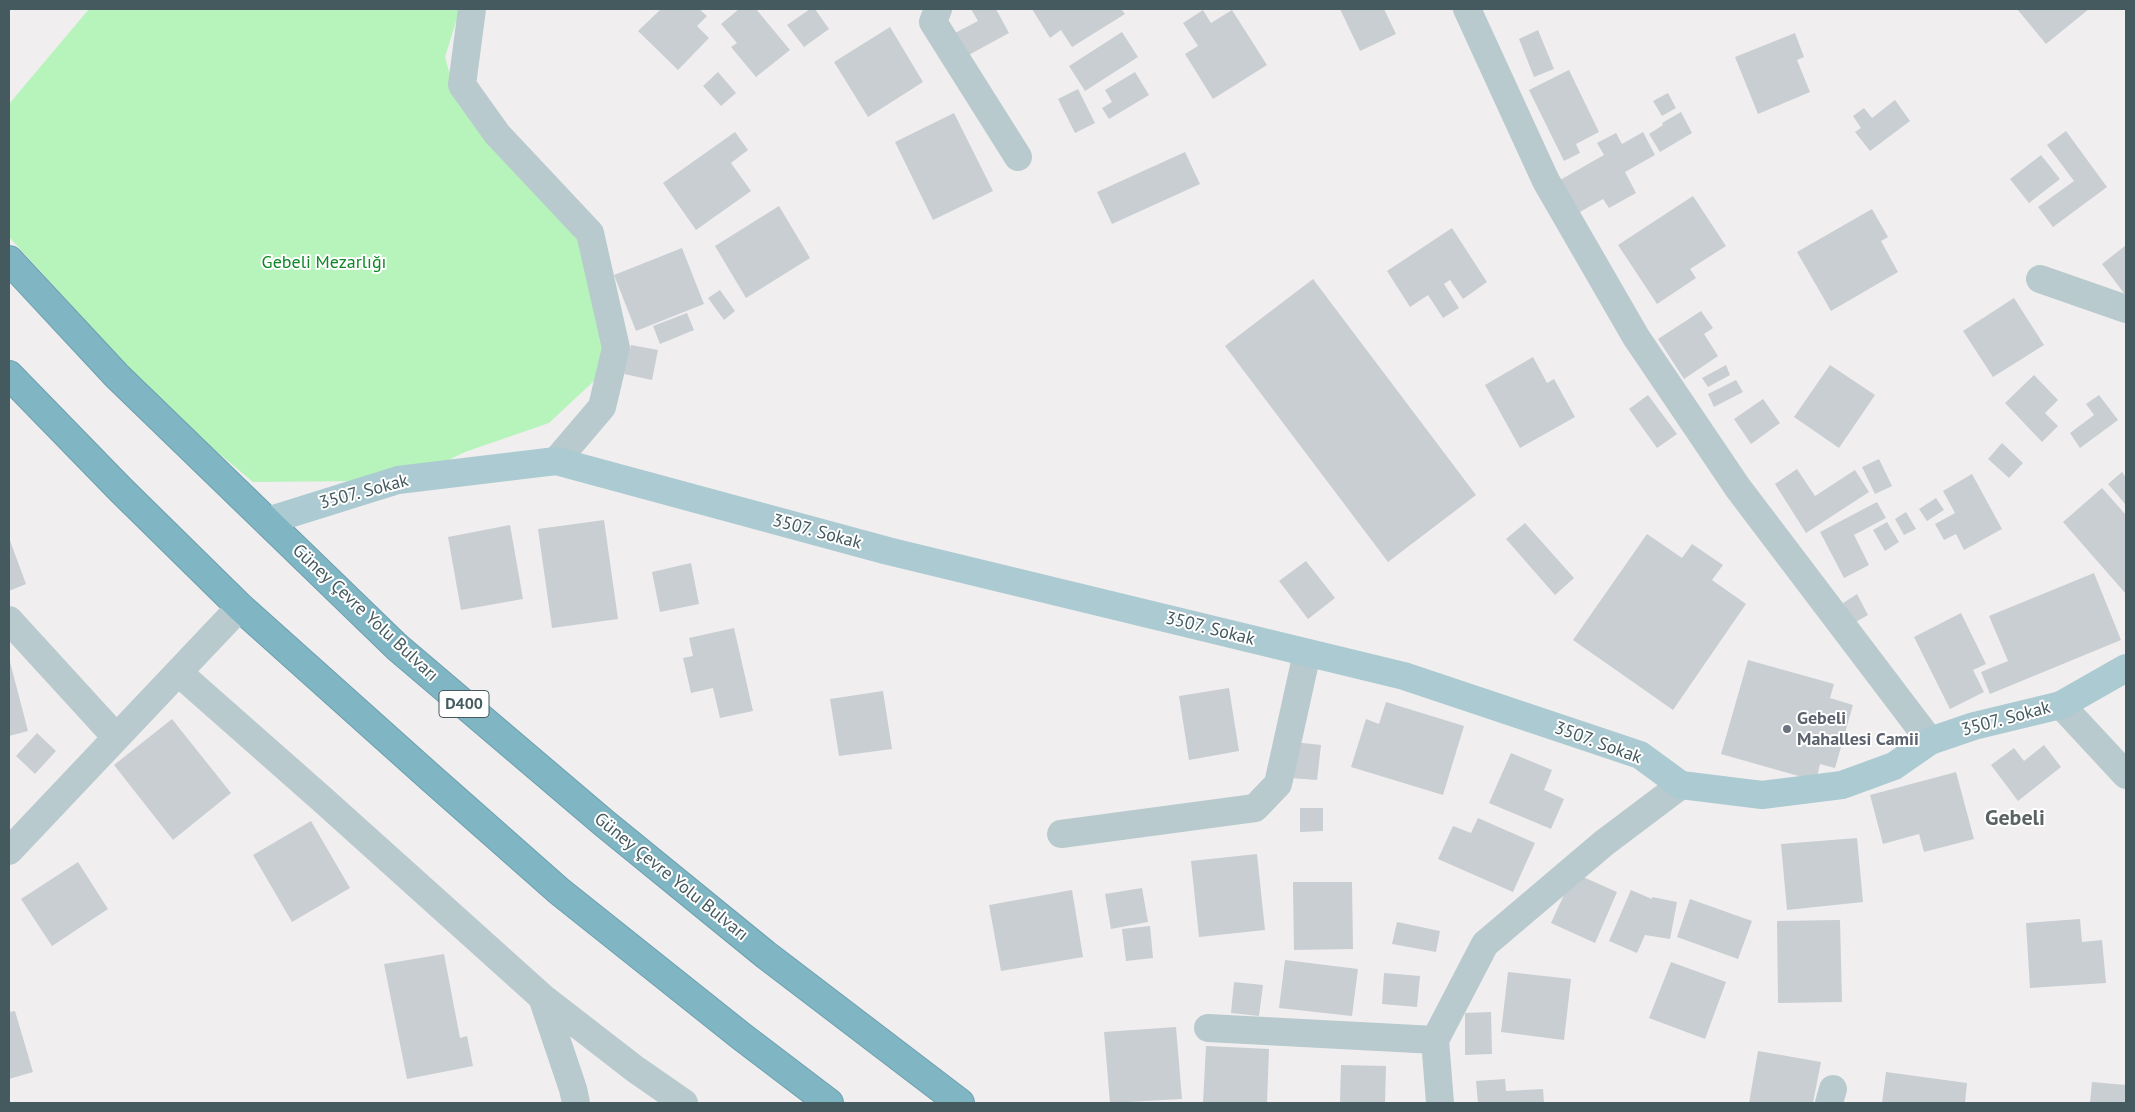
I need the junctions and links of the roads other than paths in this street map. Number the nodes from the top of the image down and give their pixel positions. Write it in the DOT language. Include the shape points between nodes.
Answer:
graph roads {
  1 [pos="472,9"];
  2 [pos="938,9"];
  3 [pos="1468,9"];
  4 [pos="1018,157"];
  5 [pos="9,260"];
  6 [pos="2040,279"];
  7 [pos="2126,308"];
  8 [pos="9,375"];
  9 [pos="556,461"];
  10 [pos="267,521"];
  11 [pos="240,607"];
  12 [pos="9,620"];
  13 [pos="1307,653"];
  14 [pos="2126,668"];
  15 [pos="178,673"];
  16 [pos="2060,705"];
  17 [pos="116,737"];
  18 [pos="1930,741"];
  19 [pos="2126,774"];
  20 [pos="1681,784"];
  21 [pos="1061,834"];
  22 [pos="9,851"];
  23 [pos="542,997"];
  24 [pos="1208,1028"];
  25 [pos="1435,1040"];
  26 [pos="576,1103"];
  27 [pos="684,1103"];
  28 [pos="829,1103"];
  29 [pos="960,1103"];
  30 [pos="1440,1103"];
  1 -- 9 [label="street" via="462,86 497,134 590,233 616,348 602,407"];
  2 -- 4 [label="street" via="933,22"];
  3 -- 18 [label="street" via="1546,181 1636,337 1738,488"];
  5 -- 10 [label="highway, Güney Çevre Yolu Bulvarı / D400" via="117,376"];
  6 -- 7 [label="street"];
  8 -- 11 [label="highway"];
  9 -- 10 [label="main road, 3507. Sokak" via="398,480"];
  9 -- 13 [label="main road, 3507. Sokak" via="888,551"];
  10 -- 29 [label="highway, Güney Çevre Yolu Bulvarı / D400" via="397,646 596,816 766,955"];
  11 -- 15 [label="street"];
  11 -- 28 [label="highway" via="558,891"];
  12 -- 17 [label="street"];
  13 -- 20 [label="main road, 3507. Sokak" via="1404,676 1640,755"];
  13 -- 21 [label="street" via="1278,784 1255,808"];
  14 -- 16 [label="main road, 3507. Sokak"];
  15 -- 17 [label="street"];
  15 -- 23 [label="street"];
  16 -- 18 [label="main road, 3507. Sokak" via="1974,726"];
  16 -- 19 [label="street"];
  17 -- 22 [label="street"];
  18 -- 20 [label="main road, 3507. Sokak" via="1894,766 1842,785 1762,795"];
  20 -- 25 [label="street" via="1604,843 1486,944"];
  23 -- 26 [label="street"];
  23 -- 27 [label="street"];
  24 -- 25 [label="street"];
  25 -- 30 [label="street"];
}
